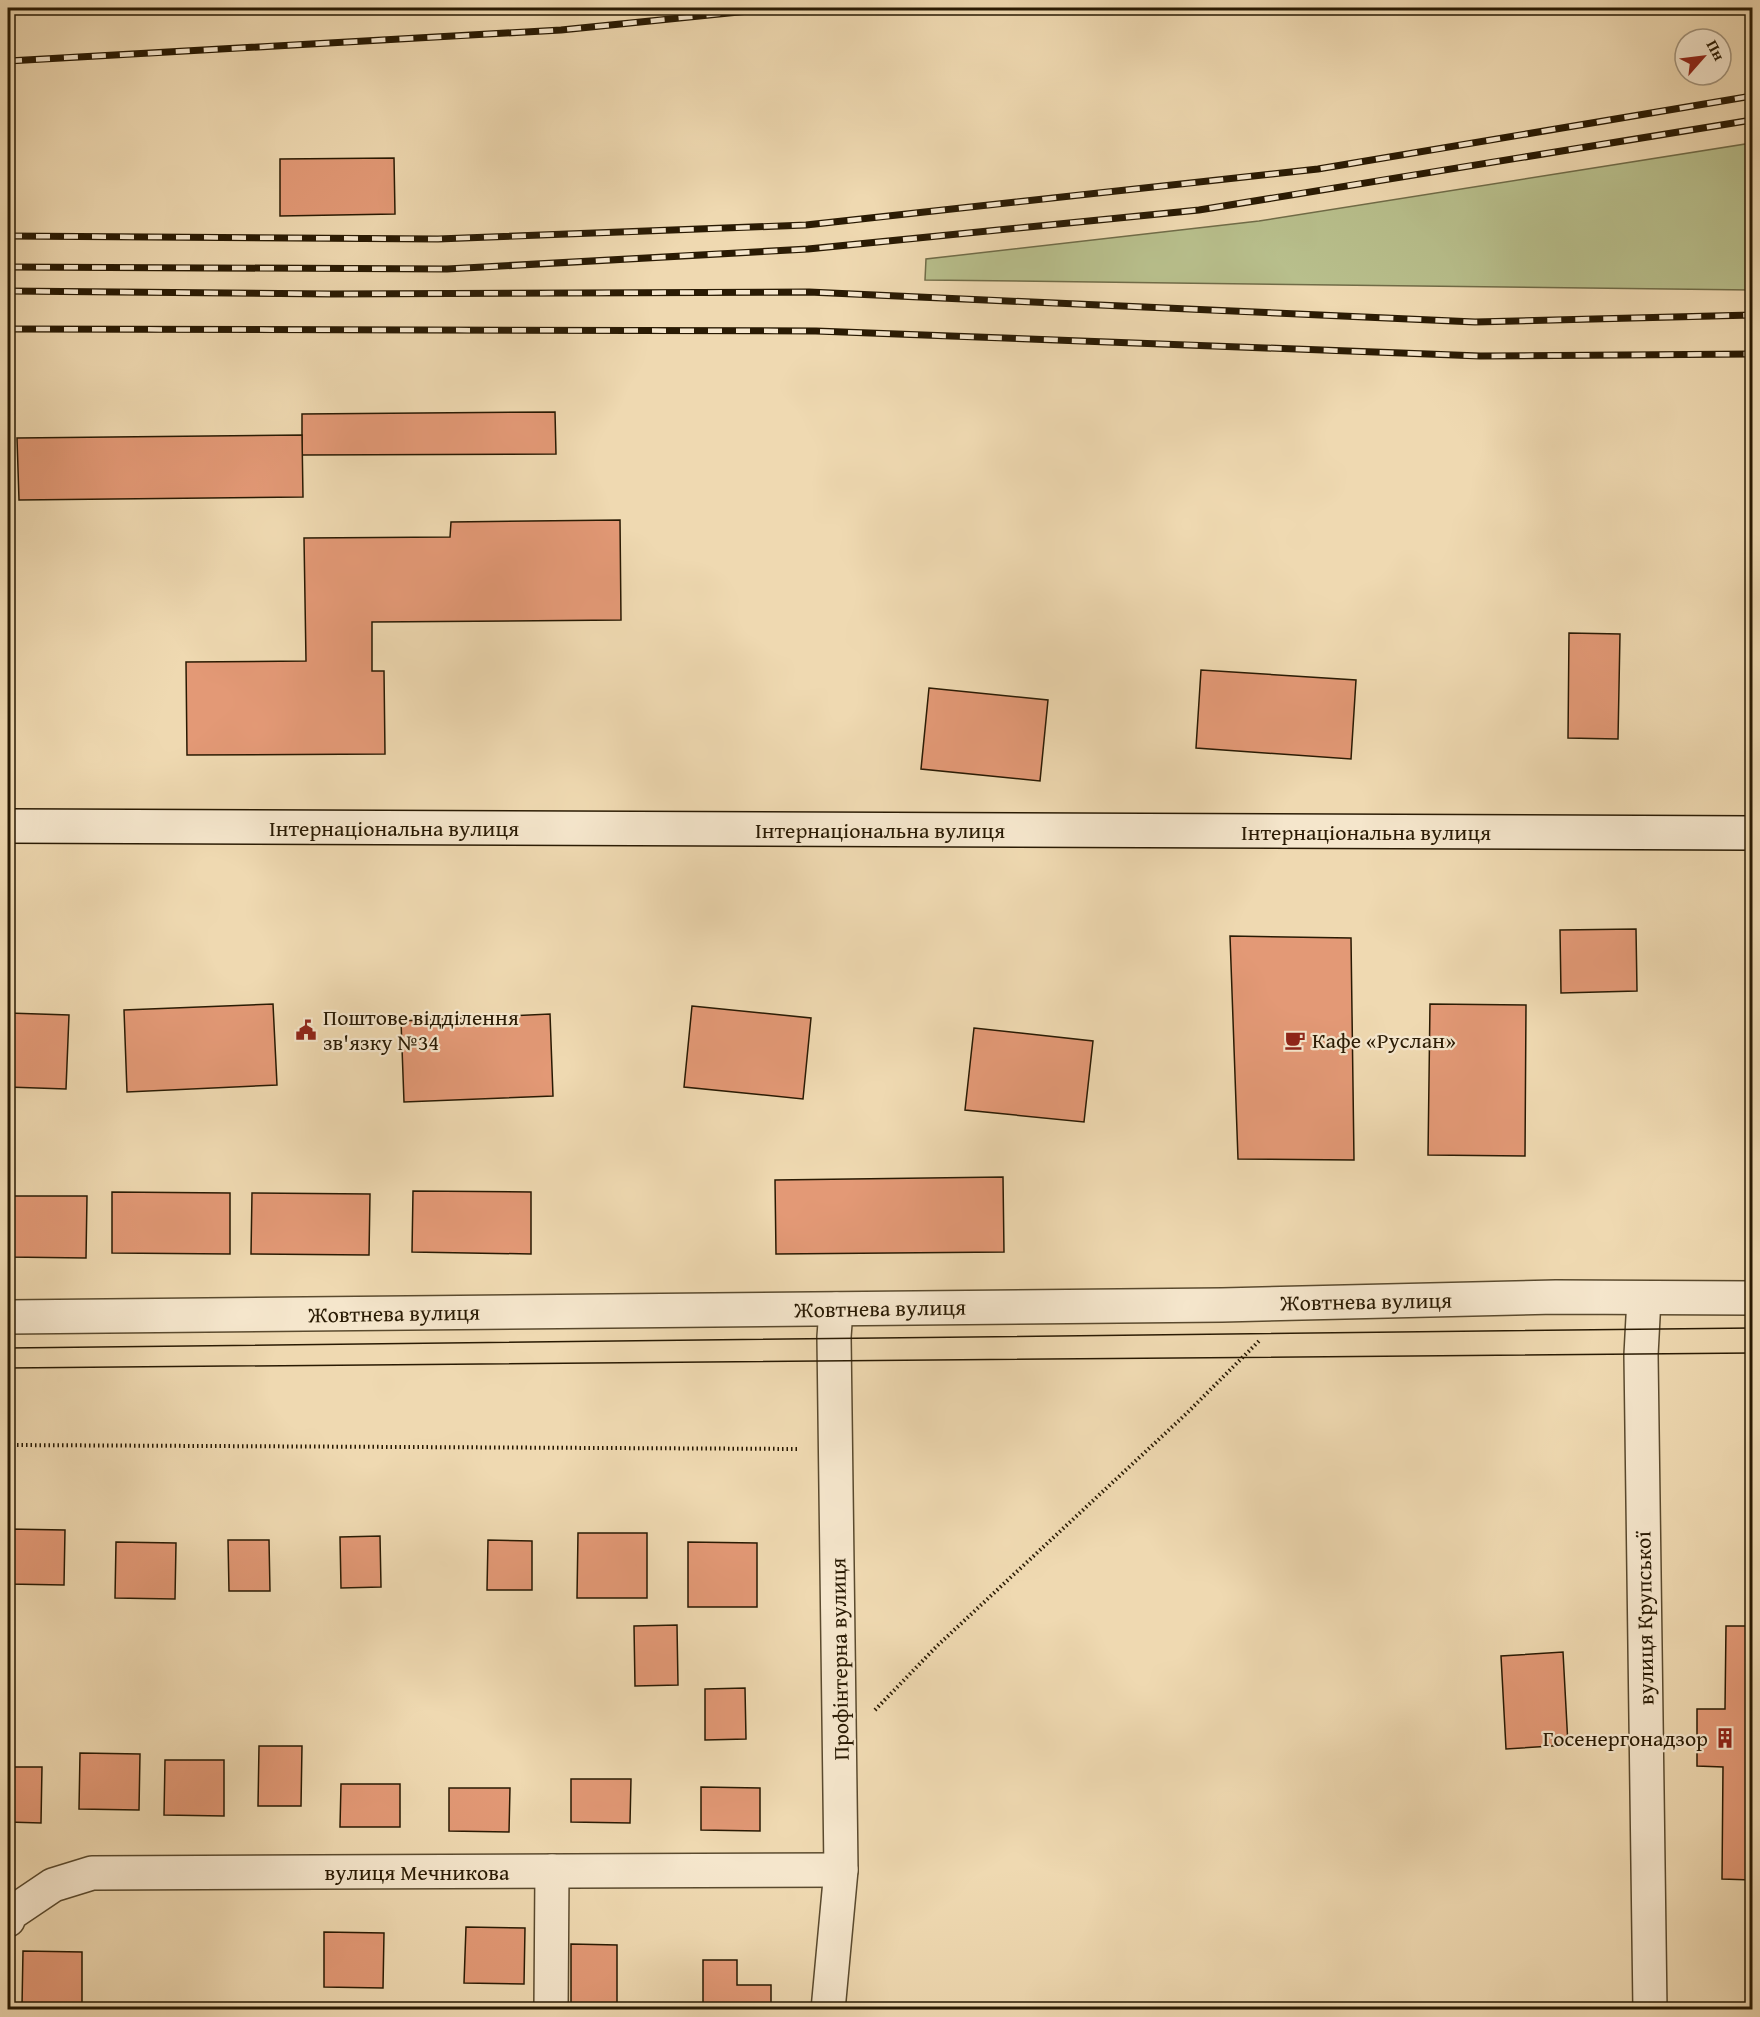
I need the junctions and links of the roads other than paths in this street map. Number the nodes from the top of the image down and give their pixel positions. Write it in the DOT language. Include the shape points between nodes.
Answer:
graph roads {
  1 [pos="8,826"];
  2 [pos="1752,833"];
  3 [pos="1644,1298"];
  4 [pos="1752,1298"];
  5 [pos="836,1309"];
  6 [pos="8,1317"];
  7 [pos="841,1870"];
  8 [pos="552,1871"];
  9 [pos="8,1920"];
  10 [pos="552,2010"];
  11 [pos="828,2010"];
  12 [pos="1650,2010"];
  1 -- 2 [label="street, Інтернаціональна вулиця"];
  3 -- 4 [label="street, Жовтнева вулиця"];
  3 -- 5 [label="street, Жовтнева вулиця"];
  3 -- 12 [label="street, вулиця Крупської" via="1641,1355"];
  5 -- 6 [label="street, Жовтнева вулиця"];
  5 -- 7 [label="street, Профінтерна вулиця"];
  7 -- 8 [label="street, вулиця Мечникова"];
  7 -- 11 [label="street, Профінтерна вулиця"];
  8 -- 9 [label="street, вулиця Мечникова" via="92,1873 53,1885 10,1914"];
  8 -- 10 [label="street"];
}
